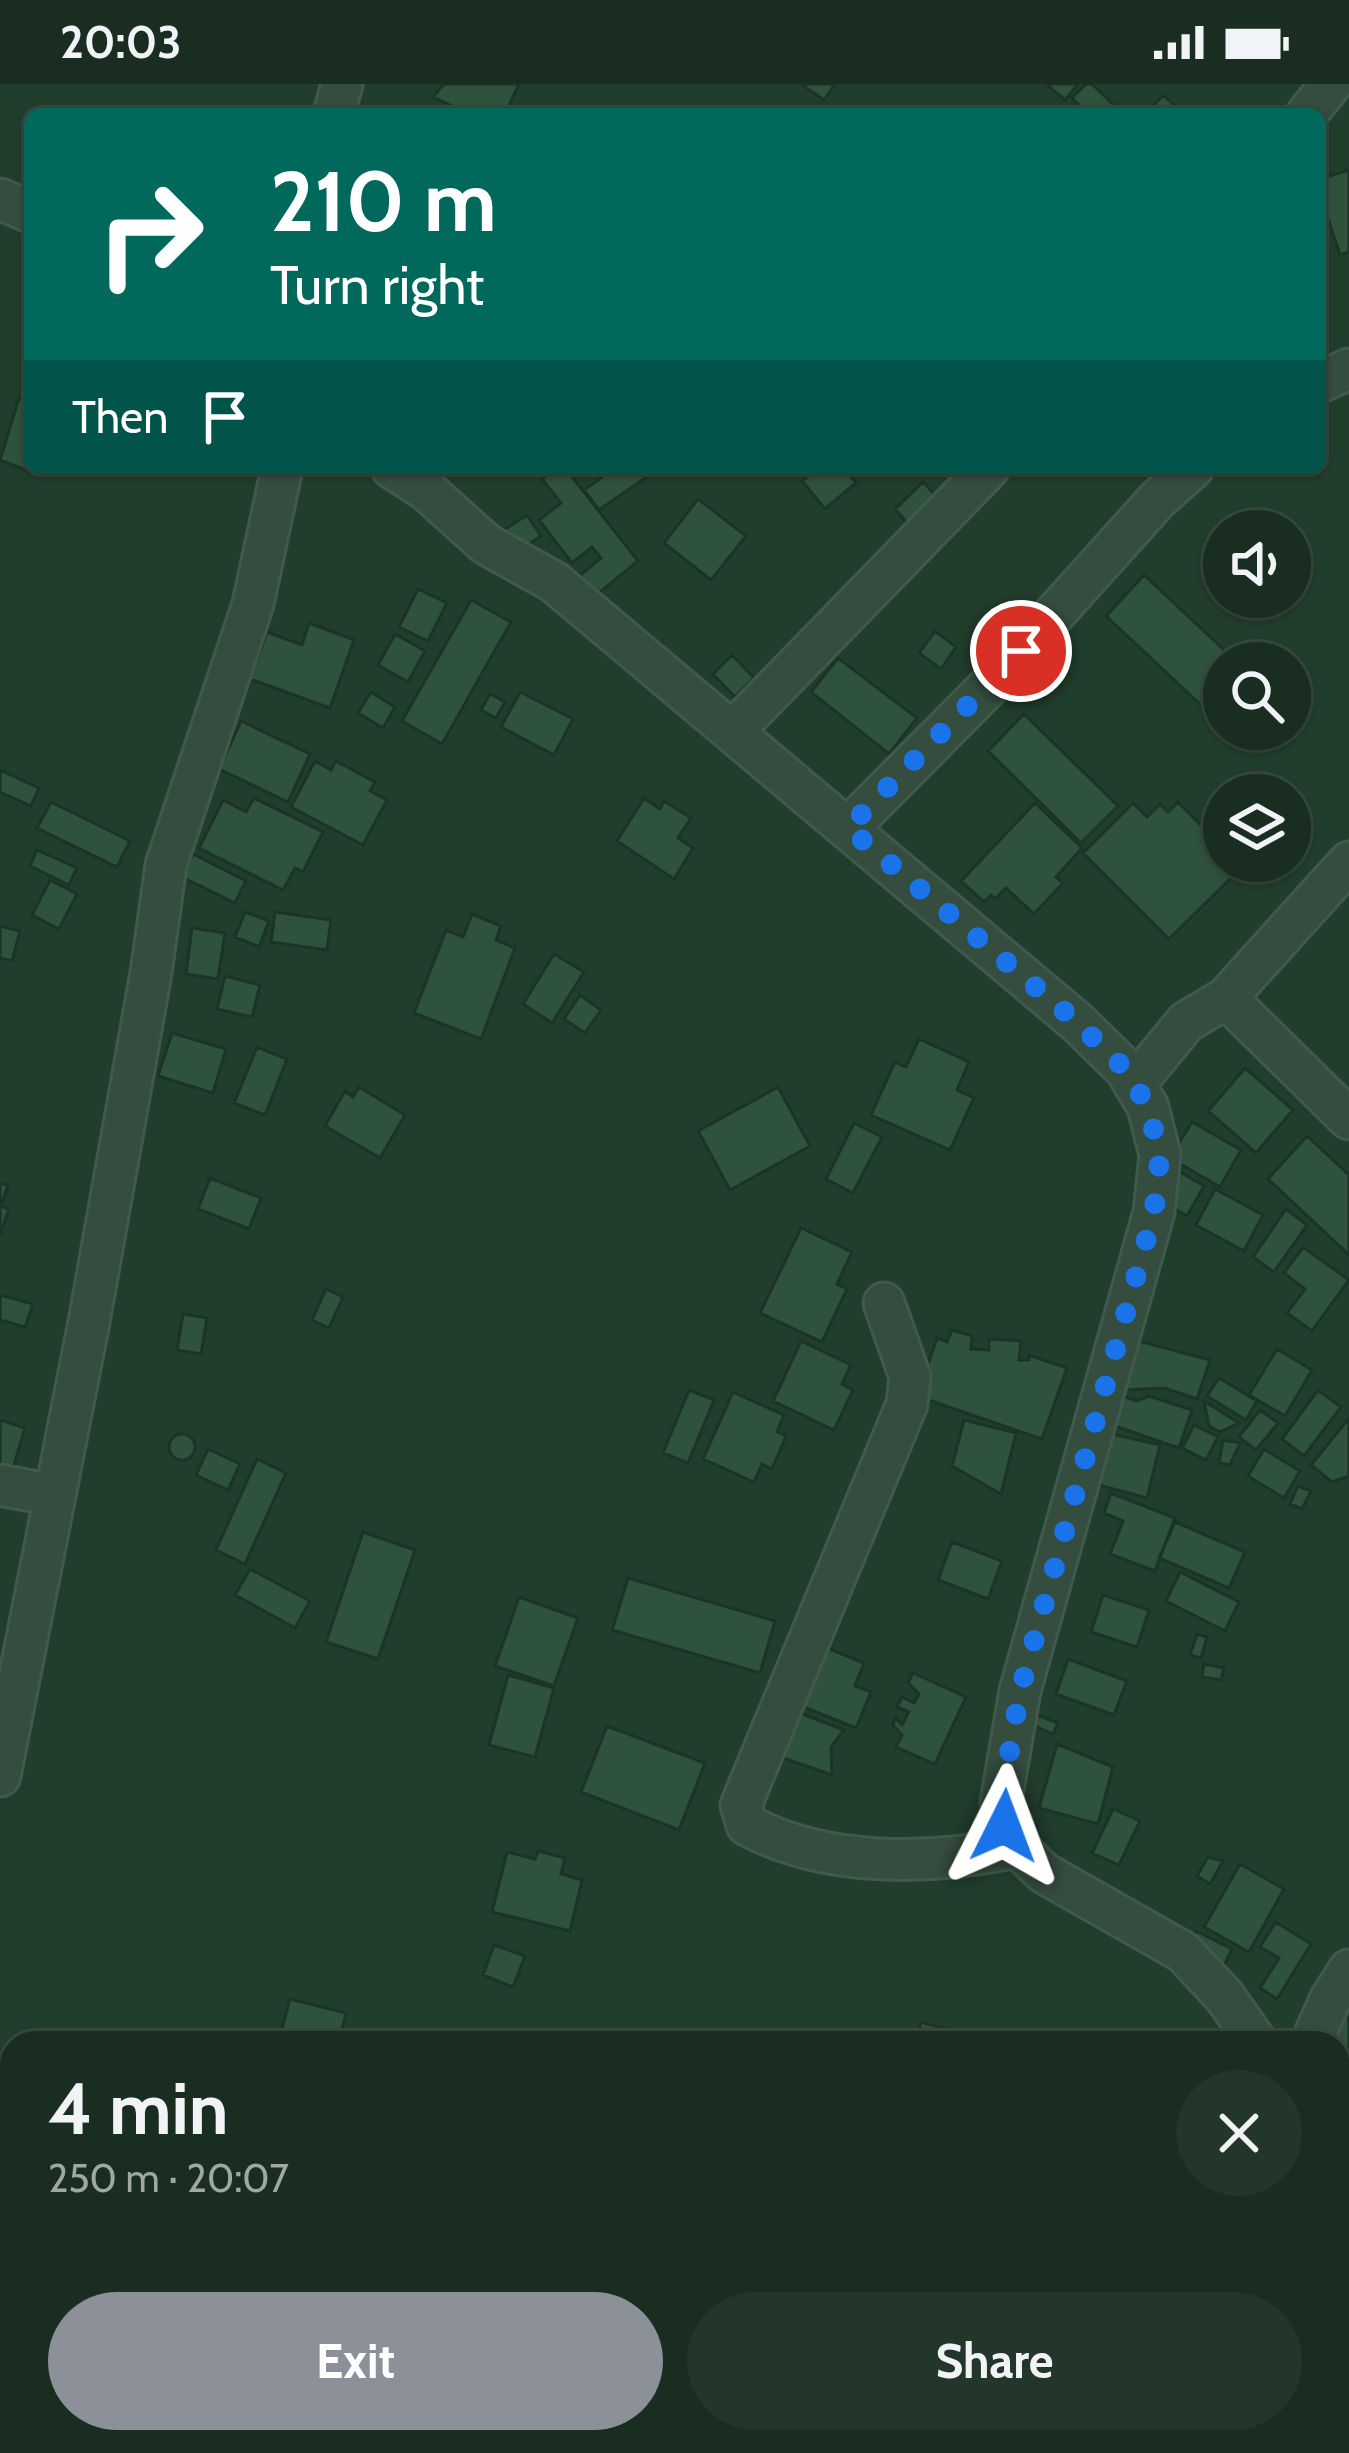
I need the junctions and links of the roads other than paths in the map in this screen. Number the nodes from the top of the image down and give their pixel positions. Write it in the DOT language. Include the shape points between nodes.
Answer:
graph roads {
  1 [pos="1331,84"];
  2 [pos="1311,108"];
  3 [pos="281,474"];
  4 [pos="401,474"];
  5 [pos="983,474"];
  6 [pos="1185,474"];
  7 [pos="732,732"];
  8 [pos="848,828"];
  9 [pos="1349,862"];
  10 [pos="1226,998"];
  11 [pos="1135,1084"];
  12 [pos="1349,1119"];
  13 [pos="884,1304"];
  14 [pos="0,1485"];
  15 [pos="53,1495"];
  16 [pos="0,1776"];
  17 [pos="1018,1847"];
  18 [pos="1349,1970"];
  19 [pos="1249,2031"];
  20 [pos="1316,2031"];
  1 -- 2 [label="street"];
  3 -- 15 [label="street" via="253,604 166,865"];
  4 -- 7 [label="street" via="486,544 554,582"];
  5 -- 7 [label="street"];
  6 -- 8 [label="street"];
  7 -- 8 [label="street"];
  8 -- 11 [label="street" via="1077,1022"];
  9 -- 10 [label="street"];
  10 -- 11 [label="street" via="1186,1022"];
  10 -- 12 [label="street"];
  11 -- 17 [label="street" via="1160,1155 1154,1212 1020,1691 1001,1802"];
  13 -- 17 [label="street" via="910,1377 908,1404 741,1805 747,1825 773,1839 907,1862"];
  14 -- 15 [label="street"];
  15 -- 16 [label="street"];
  17 -- 19 [label="street" via="1044,1873 1183,1952"];
  18 -- 20 [label="street"];
}
